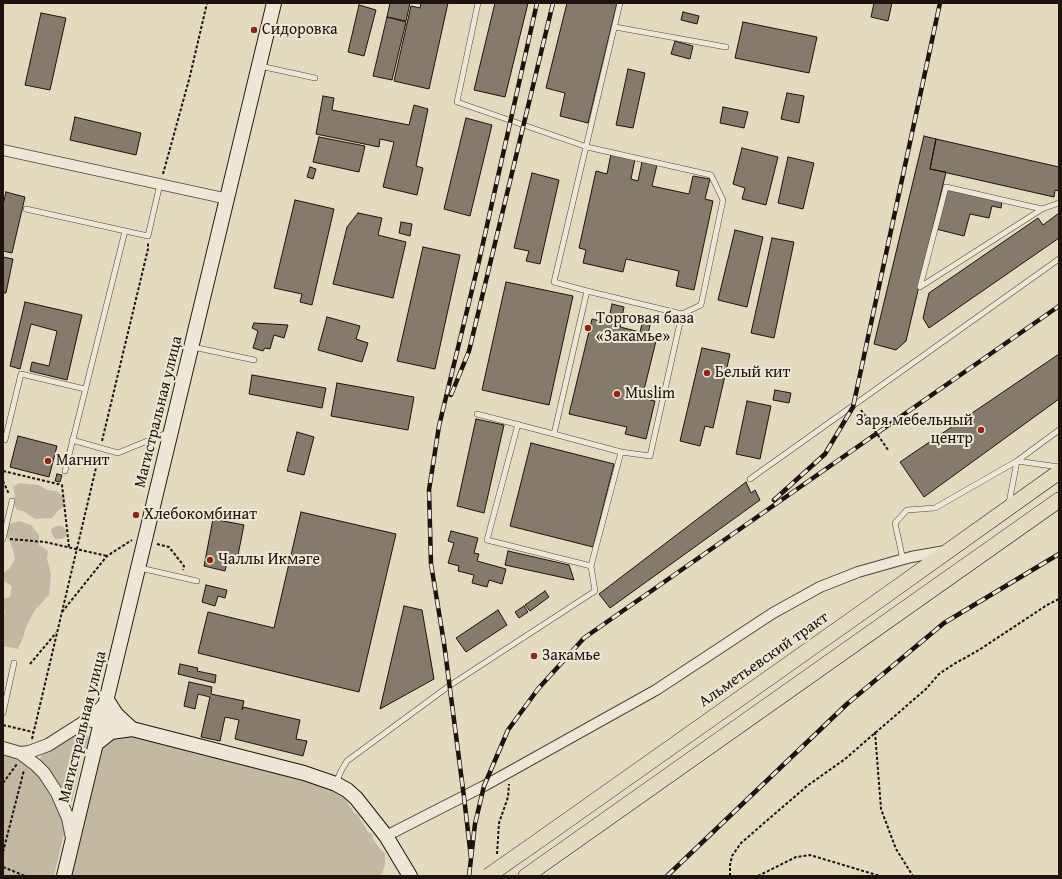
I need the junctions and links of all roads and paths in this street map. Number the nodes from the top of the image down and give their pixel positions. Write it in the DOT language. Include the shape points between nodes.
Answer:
graph roads {
  1 [pos="207,3"];
  2 [pos="274,3"];
  3 [pos="478,3"];
  4 [pos="620,3"];
  5 [pos="615,27"];
  6 [pos="726,47"];
  7 [pos="259,66"];
  8 [pos="315,78"];
  9 [pos="587,147"];
  10 [pos="3,150"];
  11 [pos="160,184"];
  12 [pos="228,199"];
  13 [pos="1059,203"];
  14 [pos="26,209"];
  15 [pos="1042,209"];
  16 [pos="125,231"];
  17 [pos="148,236"];
  18 [pos="1059,260"];
  19 [pos="587,291"];
  20 [pos="682,314"];
  21 [pos="192,347"];
  22 [pos="254,360"];
  23 [pos="85,389"];
  24 [pos="856,404"];
  25 [pos="477,414"];
  26 [pos="518,424"];
  27 [pos="1059,430"];
  28 [pos="172,431"];
  29 [pos="554,434"];
  30 [pos="5,440"];
  31 [pos="72,440"];
  32 [pos="100,448"];
  33 [pos="888,450"];
  34 [pos="622,452"];
  35 [pos="1017,461"];
  36 [pos="1059,467"];
  37 [pos="3,471"];
  38 [pos="65,471"];
  39 [pos="1059,472"];
  40 [pos="750,479"];
  41 [pos="3,481"];
  42 [pos="1059,500"];
  43 [pos="12,501"];
  44 [pos="1008,509"];
  45 [pos="3,539"];
  46 [pos="134,539"];
  47 [pos="157,544"];
  48 [pos="69,547"];
  49 [pos="76,548"];
  50 [pos="949,550"];
  51 [pos="107,556"];
  52 [pos="903,560"];
  53 [pos="591,566"];
  54 [pos="139,568"];
  55 [pos="181,577"];
  56 [pos="197,581"];
  57 [pos="1059,598"];
  58 [pos="61,613"];
  59 [pos="57,632"];
  60 [pos="14,663"];
  61 [pos="30,664"];
  62 [pos="107,700"];
  63 [pos="3,712"];
  64 [pos="102,721"];
  65 [pos="3,725"];
  66 [pos="74,729"];
  67 [pos="132,729"];
  68 [pos="34,732"];
  69 [pos="875,732"];
  70 [pos="31,742"];
  71 [pos="97,743"];
  72 [pos="3,748"];
  73 [pos="22,754"];
  74 [pos="25,768"];
  75 [pos="510,772"];
  76 [pos="3,783"];
  77 [pos="336,784"];
  78 [pos="386,836"];
  79 [pos="73,842"];
  80 [pos="3,852"];
  81 [pos="497,854"];
  82 [pos="3,867"];
  83 [pos="25,876"];
  84 [pos="64,876"];
  85 [pos="410,876"];
  86 [pos="488,876"];
  87 [pos="526,876"];
  88 [pos="730,876"];
  89 [pos="758,876"];
  90 [pos="880,876"];
  91 [pos="913,876"];
  1 -- 11 [label="path"];
  2 -- 7 [label="main road, Магистральная улица"];
  3 -- 9 [label="lane" via="457,102"];
  4 -- 5 [label="lane"];
  5 -- 6 [label="lane"];
  5 -- 9 [label="lane"];
  7 -- 8 [label="lane"];
  7 -- 12 [label="main road, Магистральная улица"];
  9 -- 19 [label="lane" via="554,282"];
  9 -- 20 [label="lane" via="711,175 723,200 701,305"];
  10 -- 11 [label="street"];
  11 -- 12 [label="street"];
  11 -- 17 [label="lane"];
  12 -- 21 [label="main road, Магистральная улица"];
  13 -- 15 [label="lane"];
  14 -- 16 [label="lane"];
  15 -- 15 [label="lane" via="1010,229 920,287 946,186"];
  16 -- 17 [label="lane"];
  16 -- 23 [label="lane"];
  17 -- 32 [label="path" via="148,249"];
  18 -- 24 [label="lane"];
  19 -- 20 [label="lane"];
  19 -- 29 [label="lane"];
  20 -- 34 [label="lane" via="650,456"];
  21 -- 22 [label="lane"];
  21 -- 28 [label="main road, Магистральная улица"];
  23 -- 30 [label="lane" via="21,374"];
  23 -- 31 [label="lane"];
  24 -- 33 [label="path"];
  24 -- 40 [label="lane"];
  25 -- 26 [label="lane"];
  26 -- 29 [label="lane"];
  26 -- 53 [label="lane" via="487,540"];
  27 -- 35 [label="lane"];
  28 -- 32 [label="lane" via="118,453"];
  28 -- 54 [label="main road, Магистральная улица"];
  29 -- 34 [label="lane"];
  31 -- 32 [label="lane"];
  31 -- 38 [label="lane"];
  32 -- 49 [label="path"];
  34 -- 53 [label="lane"];
  35 -- 36 [label="lane"];
  35 -- 44 [label="lane"];
  35 -- 52 [label="lane" via="935,508 907,510 895,523"];
  37 -- 48 [label="path" via="62,484"];
  39 -- 44 [label="main road, Альметьевский тракт"];
  41 -- 43 [label="path"];
  42 -- 87 [label="main road"];
  43 -- 45 [label="lane"];
  44 -- 50 [label="main road, Альметьевский тракт"];
  45 -- 48 [label="path" via="45,542"];
  46 -- 51 [label="path"];
  47 -- 55 [label="path" via="169,547 184,566"];
  48 -- 49 [label="path"];
  49 -- 51 [label="path"];
  49 -- 58 [label="path"];
  50 -- 52 [label="street"];
  50 -- 86 [label="main road, Альметьевский тракт, bridge"];
  51 -- 58 [label="path"];
  52 -- 75 [label="street" via="852,574 794,601 656,690"];
  53 -- 77 [label="lane" via="595,591 449,686 347,761"];
  54 -- 55 [label="lane"];
  54 -- 62 [label="main road, Магистральная улица"];
  55 -- 56 [label="lane"];
  57 -- 69 [label="path" via="939,674 926,689"];
  58 -- 59 [label="path"];
  59 -- 61 [label="path"];
  59 -- 68 [label="path"];
  60 -- 63 [label="lane"];
  62 -- 64 [label="main road, Магистральная улица"];
  62 -- 66 [label="street" via="92,717"];
  62 -- 67 [label="main road" via="116,714"];
  64 -- 66 [label="street" via="93,721"];
  64 -- 67 [label="street"];
  64 -- 71 [label="main road, Магистральная улица"];
  65 -- 68 [label="path"];
  66 -- 73 [label="street" via="48,745"];
  67 -- 71 [label="main road" via="111,732"];
  67 -- 77 [label="main road" via="304,773"];
  68 -- 70 [label="path"];
  69 -- 88 [label="path" via="845,760 807,786 741,843 732,856"];
  69 -- 91 [label="path" via="881,809 896,849"];
  71 -- 79 [label="main road, Магистральная улица"];
  72 -- 73 [label="street"];
  73 -- 76 [label="path"];
  73 -- 79 [label="street" via="44,773 57,793 72,830"];
  74 -- 80 [label="path"];
  75 -- 78 [label="street"];
  75 -- 81 [label="path" via="508,797 499,823"];
  77 -- 78 [label="main road" via="356,798"];
  78 -- 85 [label="main road"];
  79 -- 84 [label="main road, Магистральная улица"];
  82 -- 83 [label="path"];
  89 -- 90 [label="path" via="796,857 810,855"];
}
